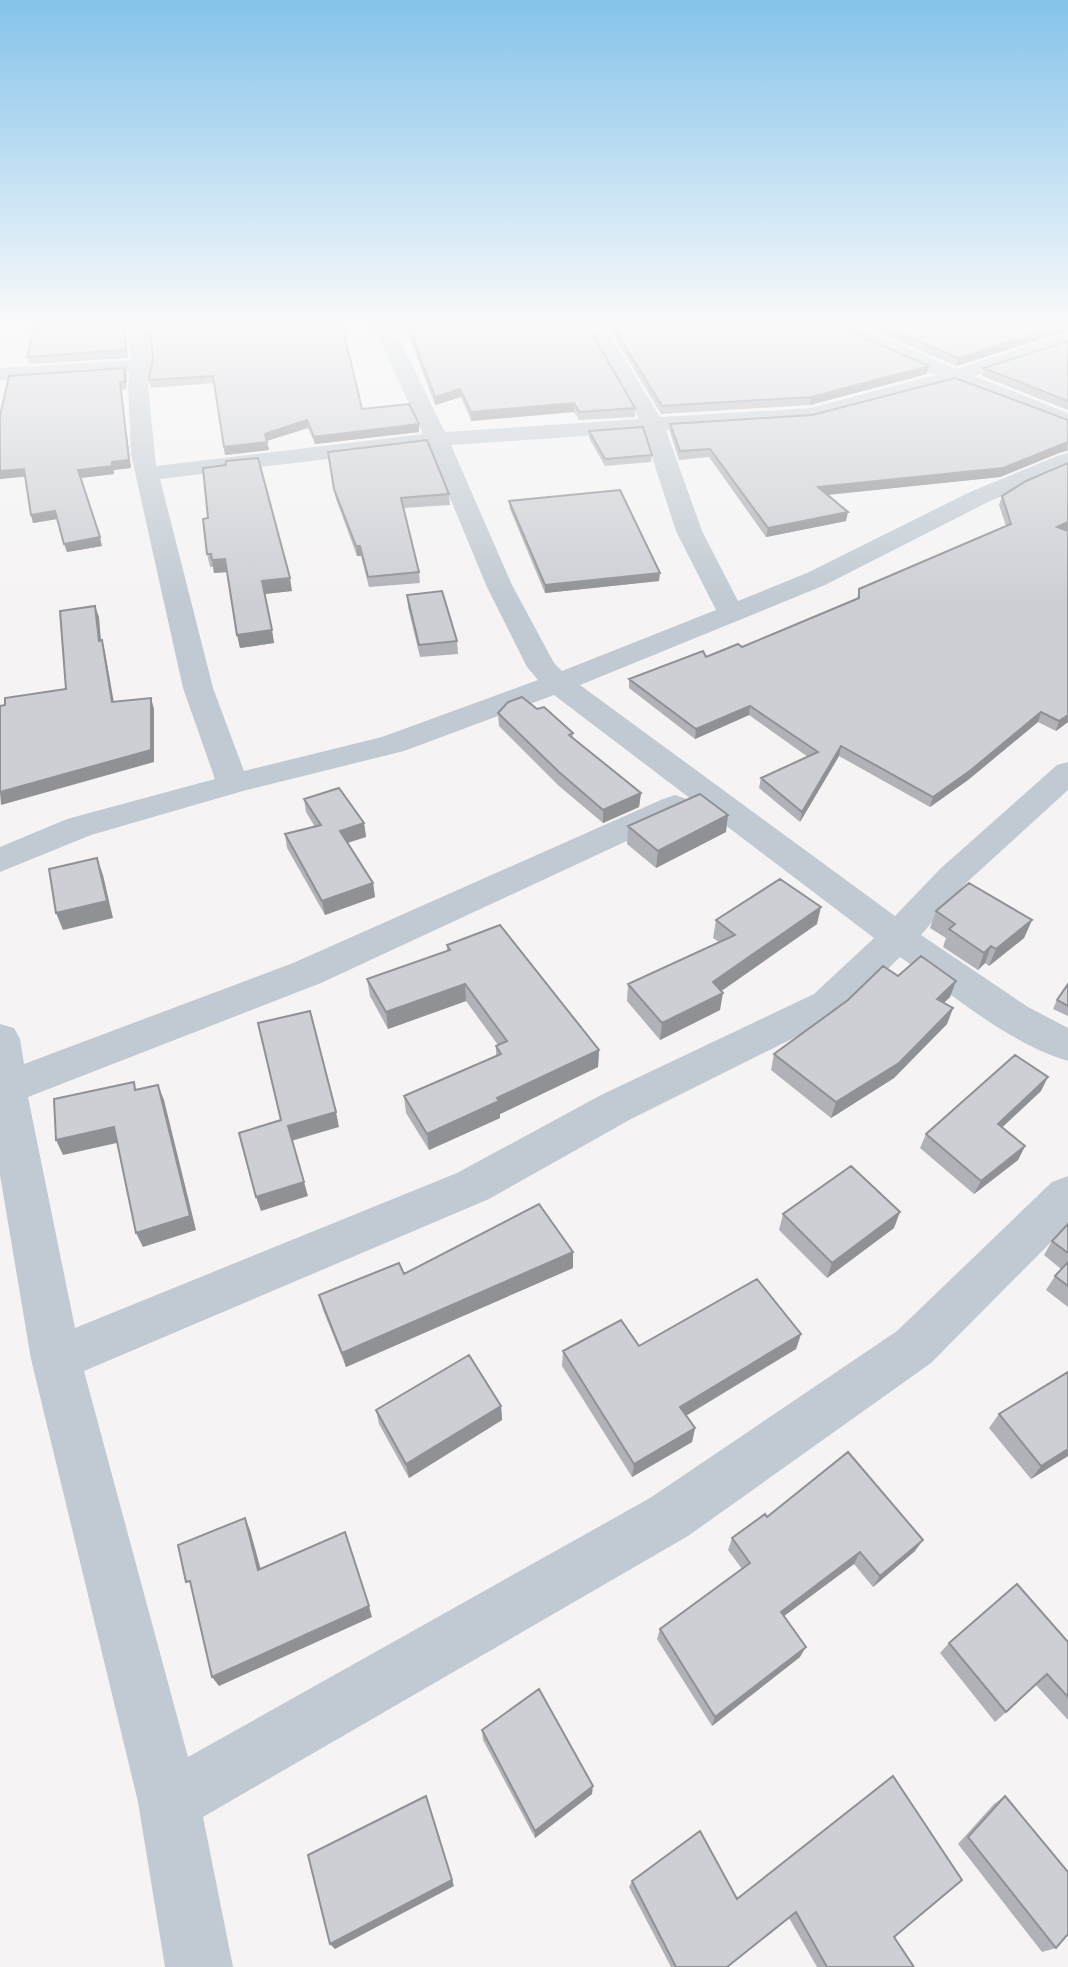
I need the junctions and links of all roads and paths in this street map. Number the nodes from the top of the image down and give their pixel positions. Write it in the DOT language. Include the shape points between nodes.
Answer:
graph roads {
  1 [pos="140,417"];
  2 [pos="426,417"];
  3 [pos="649,417"];
  4 [pos="766,417"];
  5 [pos="653,424"];
  6 [pos="437,439"];
  7 [pos="1068,460"];
  8 [pos="147,474"];
  9 [pos="732,612"];
  10 [pos="558,683"];
  11 [pos="1068,772"];
  12 [pos="233,784"];
  13 [pos="703,793"];
  14 [pos="0,860"];
  15 [pos="898,937"];
  16 [pos="1068,1046"];
  17 [pos="3,1064"];
  18 [pos="5,1144"];
  19 [pos="1068,1195"];
  20 [pos="56,1359"];
  21 [pos="169,1802"];
  22 [pos="199,1967"];
  1 -- 8 [label="street"];
  2 -- 6 [label="street"];
  3 -- 5 [label="street"];
  4 -- 5 [label="street"];
  5 -- 6 [label="street"];
  5 -- 9 [label="street" via="689,531"];
  6 -- 8 [label="street"];
  6 -- 10 [label="street" via="499,585 542,667"];
  7 -- 9 [label="street" via="979,497 816,579"];
  8 -- 12 [label="street" via="198,688"];
  9 -- 10 [label="street"];
  10 -- 12 [label="street" via="393,744"];
  10 -- 13 [label="street"];
  11 -- 15 [label="street" via="953,876"];
  12 -- 14 [label="street" via="79,827"];
  13 -- 15 [label="street"];
  13 -- 17 [label="street" via="307,973"];
  15 -- 16 [label="street" via="1014,1017"];
  15 -- 20 [label="street" via="828,1004 616,1107 473,1185"];
  17 -- 18 [label="street"];
  18 -- 20 [label="street"];
  19 -- 21 [label="street" via="914,1347 669,1517"];
  20 -- 21 [label="street"];
  21 -- 22 [label="street"];
}
